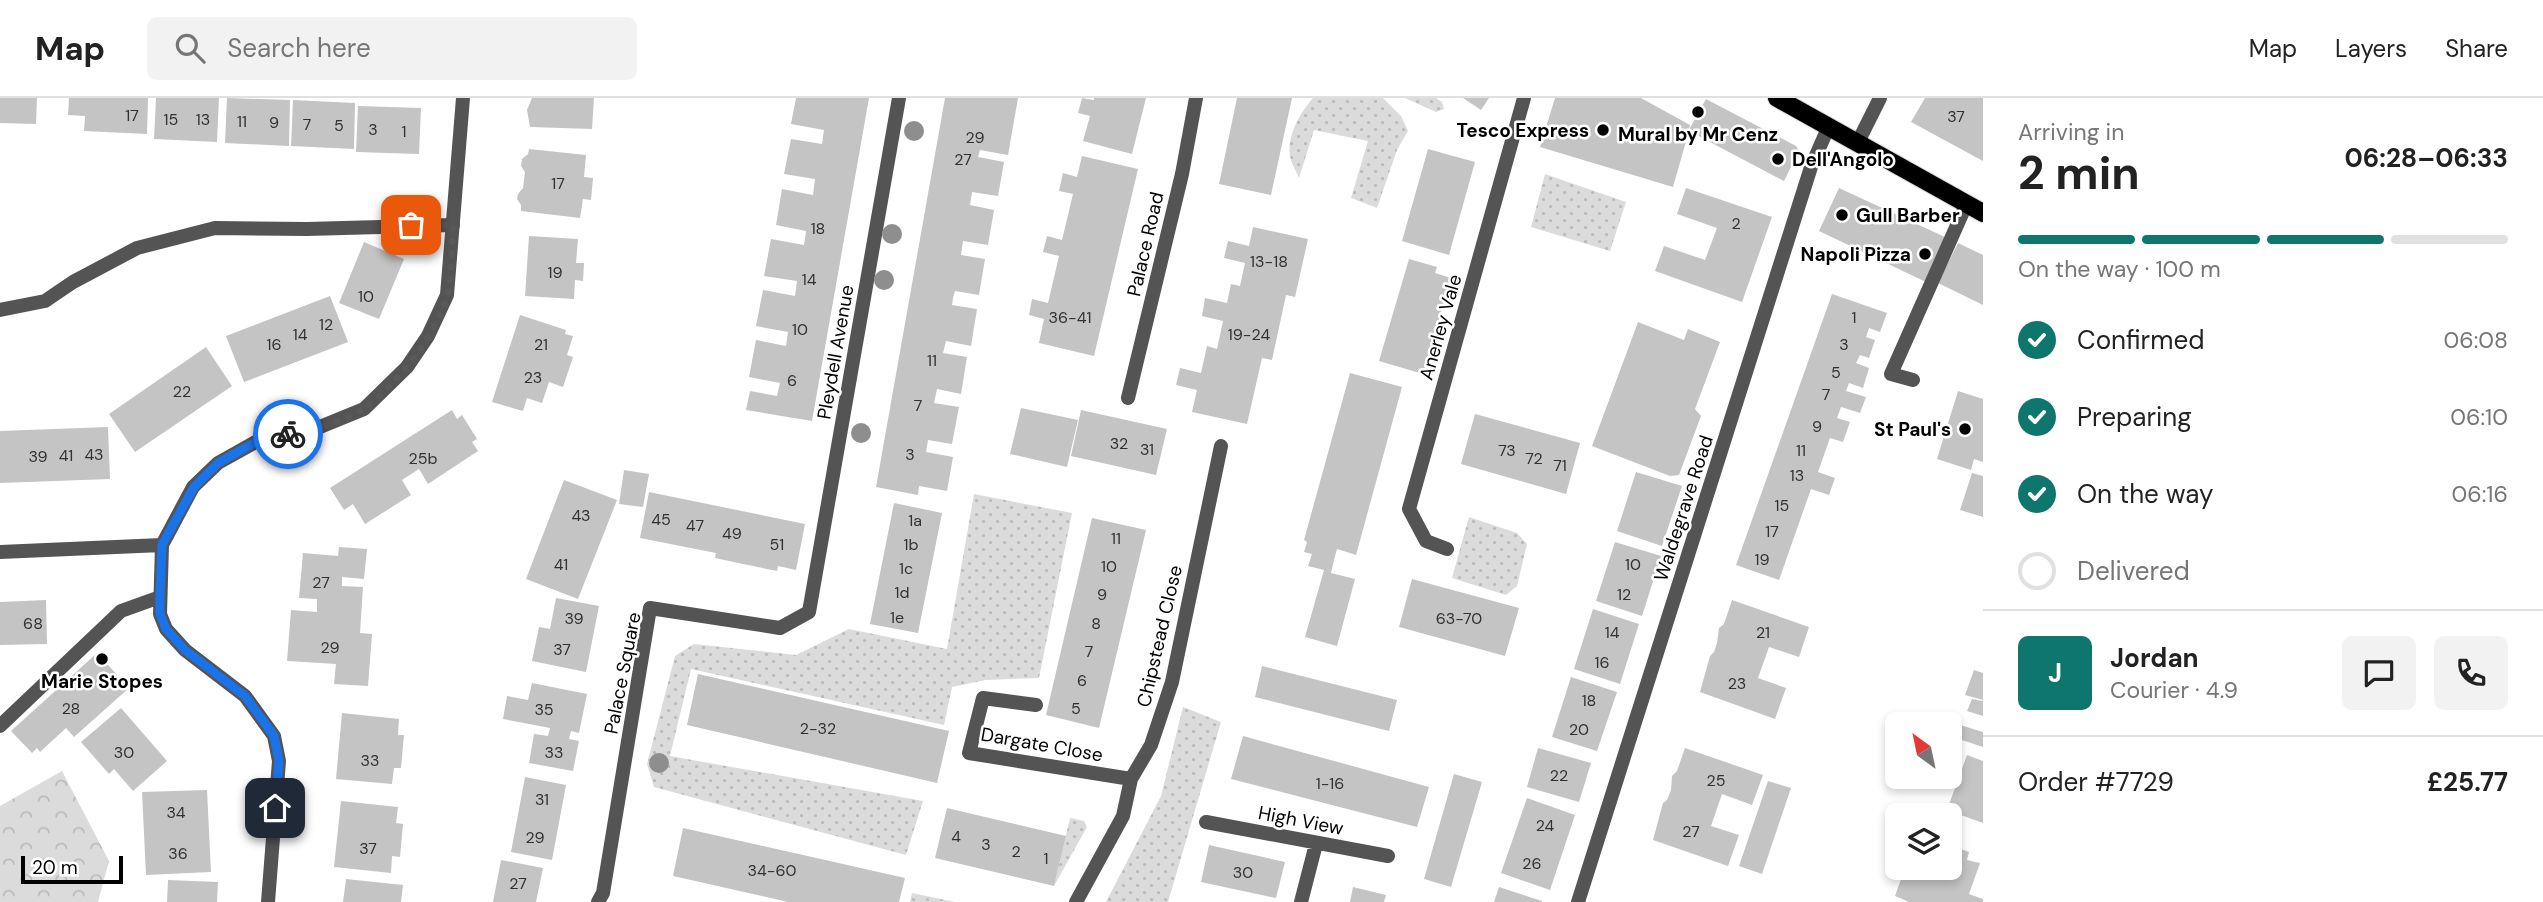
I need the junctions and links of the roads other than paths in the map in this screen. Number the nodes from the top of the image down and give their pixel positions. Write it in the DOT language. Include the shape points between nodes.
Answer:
graph roads {
  1 [pos="463,98"];
  2 [pos="899,98"];
  3 [pos="1196,98"];
  4 [pos="1524,98"];
  5 [pos="1777,98"];
  6 [pos="1880,98"];
  7 [pos="1828,128"];
  8 [pos="1857,144"];
  9 [pos="1975,209"];
  10 [pos="453,225"];
  11 [pos="0,310"];
  12 [pos="1913,380"];
  13 [pos="1128,398"];
  14 [pos="1221,446"];
  15 [pos="162,545"];
  16 [pos="1447,549"];
  17 [pos="0,552"];
  18 [pos="160,597"];
  19 [pos="809,612"];
  20 [pos="1037,705"];
  21 [pos="0,726"];
  22 [pos="1131,779"];
  23 [pos="1206,822"];
  24 [pos="1316,844"];
  25 [pos="1388,856"];
  26 [pos="268,902"];
  27 [pos="598,902"];
  28 [pos="1076,902"];
  29 [pos="1301,902"];
  30 [pos="1578,902"];
  1 -- 10 [label="street"];
  2 -- 19 [label="street, Pleydell Avenue"];
  3 -- 13 [label="street, Palace Road"];
  4 -- 16 [label="street, Anerley Vale" via="1409,509 1426,541"];
  5 -- 7 [label="main road"];
  6 -- 8 [label="street"];
  7 -- 8 [label="main road"];
  7 -- 30 [label="street, Waldegrave Road" via="1807,179"];
  8 -- 9 [label="main road"];
  9 -- 12 [label="street" via="1891,374"];
  10 -- 11 [label="street" via="215,228 138,248 45,301"];
  10 -- 15 [label="street" via="447,295 407,367 364,409 315,429 261,439 218,463 194,487"];
  14 -- 22 [label="street, Chipstead Close" via="1172,682 1151,745"];
  15 -- 17 [label="street"];
  15 -- 18 [label="street"];
  18 -- 21 [label="street" via="121,611"];
  18 -- 26 [label="street" via="166,629 185,650 245,696 274,736 279,761"];
  19 -- 27 [label="street, Palace Square" via="780,628 650,608"];
  20 -- 22 [label="street, Dargate Close" via="983,698 969,753"];
  22 -- 28 [label="street, Chipstead Close" via="1123,816"];
  23 -- 24 [label="street, High View"];
  24 -- 25 [label="street, High View"];
  24 -- 29 [label="street"];
}
